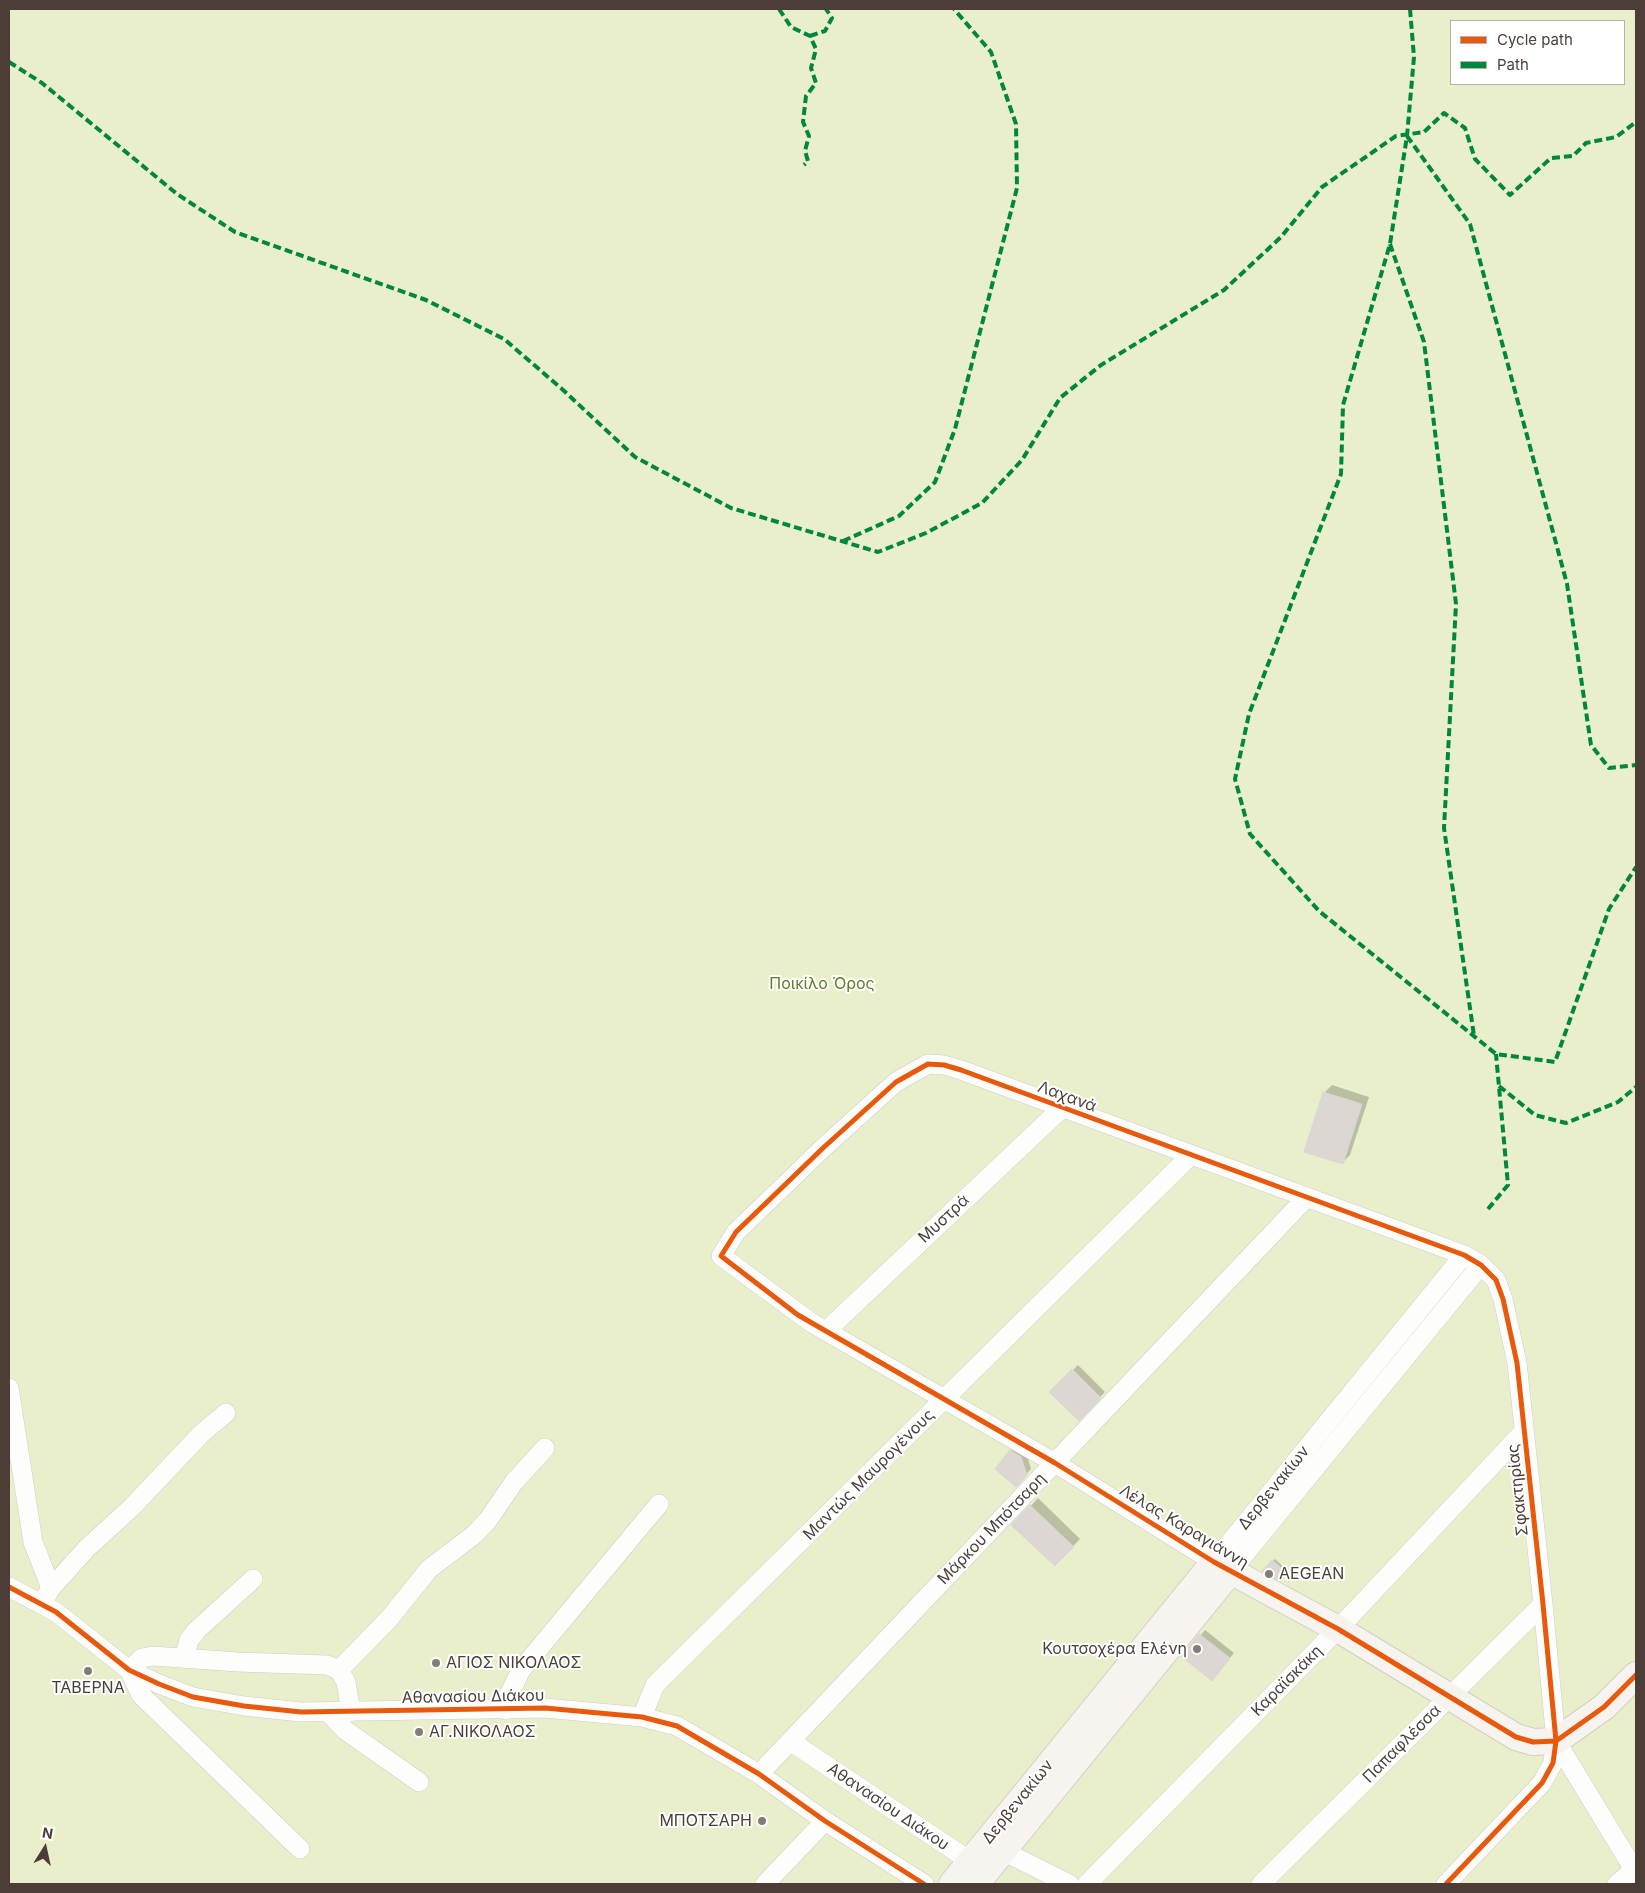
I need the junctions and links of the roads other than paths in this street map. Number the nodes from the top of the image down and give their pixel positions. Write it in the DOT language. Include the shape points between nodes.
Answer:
graph roads {
  1 [pos="1062,1108"];
  2 [pos="1191,1155"];
  3 [pos="1307,1197"];
  4 [pos="1464,1255"];
  5 [pos="721,1256"];
  6 [pos="1481,1265"];
  7 [pos="826,1331"];
  8 [pos="9,1397"];
  9 [pos="946,1399"];
  10 [pos="226,1413"];
  11 [pos="1524,1431"];
  12 [pos="545,1448"];
  13 [pos="1055,1463"];
  14 [pos="658,1504"];
  15 [pos="1223,1566"];
  16 [pos="253,1579"];
  17 [pos="9,1587"];
  18 [pos="46,1596"];
  19 [pos="1543,1604"];
  20 [pos="1338,1630"];
  21 [pos="184,1658"];
  22 [pos="129,1670"];
  23 [pos="339,1670"];
  24 [pos="1636,1675"];
  25 [pos="1449,1698"];
  26 [pos="506,1710"];
  27 [pos="351,1712"];
  28 [pos="329,1713"];
  29 [pos="642,1717"];
  30 [pos="790,1741"];
  31 [pos="1556,1741"];
  32 [pos="759,1774"];
  33 [pos="420,1782"];
  34 [pos="825,1821"];
  35 [pos="300,1848"];
  36 [pos="1003,1851"];
  37 [pos="1635,1871"];
  38 [pos="977,1873"];
  39 [pos="765,1884"];
  40 [pos="924,1884"];
  41 [pos="952,1884"];
  42 [pos="1069,1884"];
  43 [pos="1087,1884"];
  44 [pos="1261,1884"];
  45 [pos="1446,1884"];
  46 [pos="1617,1884"];
  1 -- 2 [label="street, Λαχανά"];
  1 -- 5 [label="street, Λαχανά" via="944,1065 920,1067 896,1082 823,1148 736,1232"];
  1 -- 7 [label="street, Μυστρά"];
  2 -- 3 [label="street, Λαχανά"];
  2 -- 9 [label="street, Μαντώς Μαυρογένους"];
  3 -- 4 [label="street, Λαχανά"];
  3 -- 13 [label="street, Μάρκου Μπότσαρη"];
  4 -- 6 [label="street, Σφακτηρίας"];
  4 -- 15 [label="street, Δερβενακίων"];
  5 -- 7 [label="street, Λέλας Καραγιάννη" via="798,1315"];
  6 -- 11 [label="street, Σφακτηρίας" via="1496,1280 1503,1299 1517,1363"];
  6 -- 15 [label="street, Δερβενακίων"];
  7 -- 9 [label="street, Λέλας Καραγιάννη"];
  8 -- 18 [label="street"];
  9 -- 13 [label="street, Λέλας Καραγιάννη"];
  9 -- 29 [label="street, Μαντώς Μαυρογένους" via="655,1685"];
  10 -- 18 [label="street" via="87,1548"];
  11 -- 19 [label="street, Σφακτηρίας"];
  11 -- 20 [label="street, Καραϊσκάκη"];
  12 -- 23 [label="street" via="514,1482 488,1520 429,1569 388,1620"];
  13 -- 15 [label="street, Λέλας Καραγιάννη"];
  13 -- 30 [label="street, Μάρκου Μπότσαρη"];
  14 -- 26 [label="street" via="521,1670 508,1697"];
  15 -- 20 [label="street, Λέλας Καραγιάννη"];
  15 -- 36 [label="street, Δερβενακίων"];
  15 -- 38 [label="street, Δερβενακίων"];
  16 -- 21 [label="street" via="188,1640"];
  17 -- 18 [label="street, Αθανασίου Διάκου"];
  18 -- 22 [label="street, Αθανασίου Διάκου"];
  19 -- 25 [label="street, Παπαφλέσσα"];
  19 -- 31 [label="street, Σφακτηρίας"];
  20 -- 25 [label="street, Λέλας Καραγιάννη"];
  20 -- 43 [label="street, Καραϊσκάκη"];
  21 -- 22 [label="street" via="142,1658"];
  21 -- 23 [label="street" via="313,1663"];
  22 -- 28 [label="street, Αθανασίου Διάκου" via="193,1696 244,1706"];
  22 -- 35 [label="street" via="141,1695"];
  23 -- 27 [label="street" via="346,1682"];
  24 -- 31 [label="street" via="1604,1707"];
  25 -- 31 [label="street, Λέλας Καραγιάννη" via="1516,1737 1533,1742"];
  25 -- 44 [label="street, Παπαφλέσσα"];
  26 -- 27 [label="street, Αθανασίου Διάκου"];
  26 -- 29 [label="street, Αθανασίου Διάκου" via="545,1708"];
  27 -- 28 [label="street, Αθανασίου Διάκου"];
  28 -- 33 [label="street" via="345,1730"];
  29 -- 32 [label="street, Αθανασίου Διάκου" via="677,1726"];
  30 -- 32 [label="street, Μάρκου Μπότσαρη"];
  30 -- 38 [label="street, Αθανασίου Διάκου"];
  31 -- 37 [label="street"];
  31 -- 45 [label="street" via="1553,1763 1542,1783"];
  32 -- 34 [label="street, Αθανασίου Διάκου"];
  34 -- 39 [label="street"];
  34 -- 40 [label="street, Αθανασίου Διάκου"];
  36 -- 38 [label="street, Δερβενακίων"];
  36 -- 42 [label="street"];
  37 -- 46 [label="street"];
  38 -- 41 [label="street, Δερβενακίων"];
}
